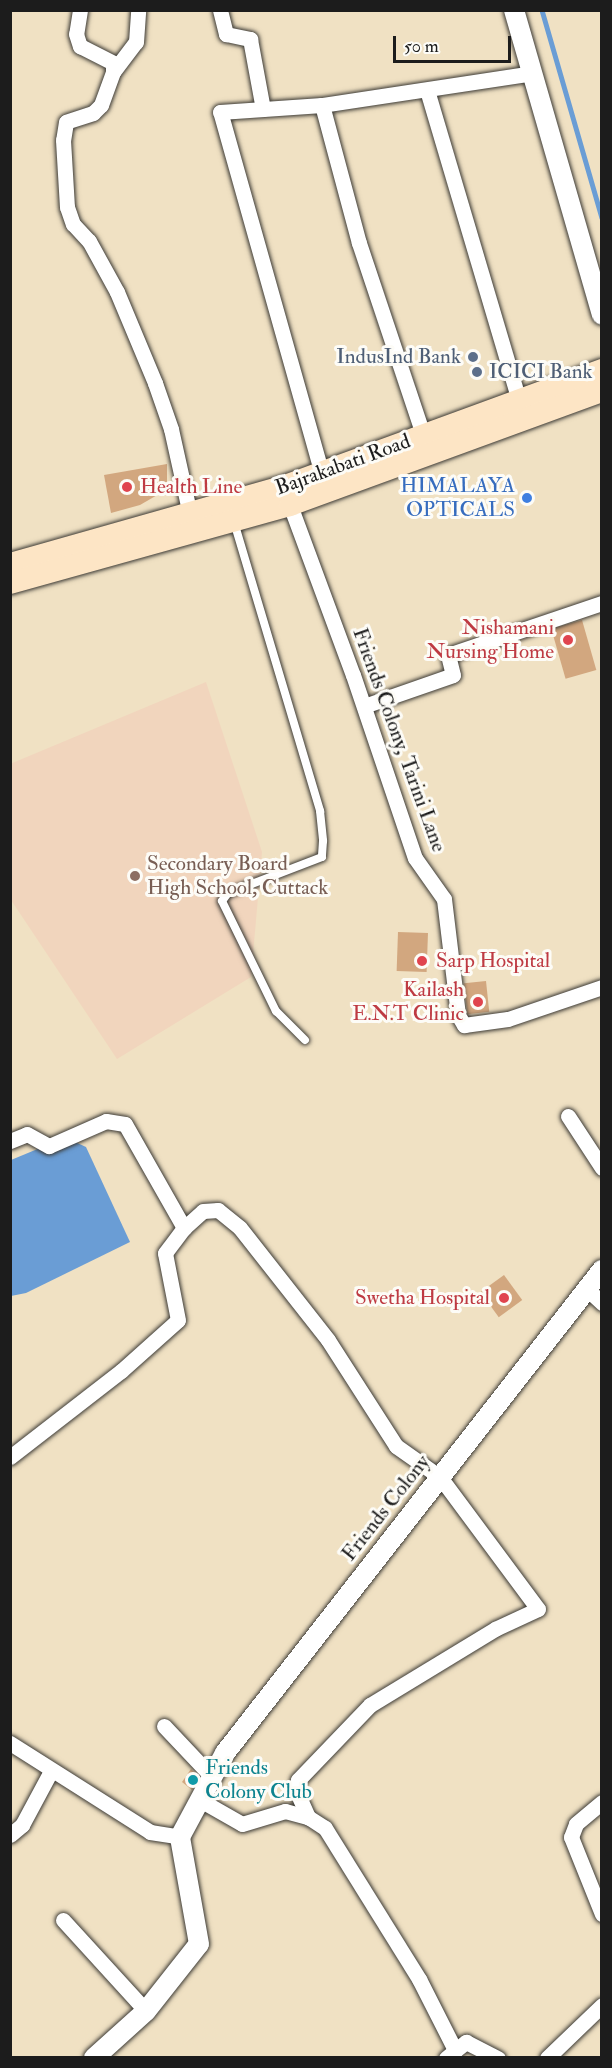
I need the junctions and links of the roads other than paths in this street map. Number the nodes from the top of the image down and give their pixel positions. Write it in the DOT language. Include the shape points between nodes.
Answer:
graph roads {
  1 [pos="80,10"];
  2 [pos="138,10"];
  3 [pos="220,10"];
  4 [pos="514,10"];
  5 [pos="113,72"];
  6 [pos="533,73"];
  7 [pos="427,90"];
  8 [pos="322,105"];
  9 [pos="263,109"];
  10 [pos="602,315"];
  11 [pos="602,370"];
  12 [pos="602,391"];
  13 [pos="519,401"];
  14 [pos="424,436"];
  15 [pos="322,474"];
  16 [pos="290,505"];
  17 [pos="190,515"];
  18 [pos="234,521"];
  19 [pos="10,564"];
  20 [pos="10,583"];
  21 [pos="602,603"];
  22 [pos="364,706"];
  23 [pos="602,987"];
  24 [pos="305,1040"];
  25 [pos="568,1116"];
  26 [pos="10,1141"];
  27 [pos="602,1168"];
  28 [pos="184,1228"];
  29 [pos="602,1270"];
  30 [pos="587,1289"];
  31 [pos="602,1303"];
  32 [pos="10,1457"];
  33 [pos="440,1477"];
  34 [pos="164,1726"];
  35 [pos="10,1743"];
  36 [pos="51,1771"];
  37 [pos="212,1777"];
  38 [pos="200,1800"];
  39 [pos="602,1802"];
  40 [pos="308,1817"];
  41 [pos="10,1835"];
  42 [pos="180,1837"];
  43 [pos="602,1914"];
  44 [pos="63,1920"];
  45 [pos="602,2006"];
  46 [pos="146,2011"];
  47 [pos="451,2054"];
  48 [pos="94,2058"];
  49 [pos="498,2058"];
  50 [pos="547,2058"];
  1 -- 5 [label="street" via="76,34 80,46 112,63"];
  2 -- 5 [label="street" via="136,42"];
  3 -- 9 [label="street" via="226,34 250,39"];
  4 -- 6 [label="street"];
  5 -- 17 [label="street" via="102,105 93,113 66,122 63,140 67,207 73,224 89,241 117,292 155,383 171,429"];
  6 -- 7 [label="street"];
  6 -- 10 [label="street"];
  7 -- 8 [label="street"];
  7 -- 13 [label="street"];
  8 -- 9 [label="street"];
  8 -- 14 [label="street" via="359,243"];
  9 -- 15 [label="street" via="220,112"];
  11 -- 13 [label="main road, Bajrakabati Road"];
  12 -- 16 [label="main road, Bajrakabati Road"];
  13 -- 14 [label="main road, Bajrakabati Road"];
  14 -- 15 [label="main road, Bajrakabati Road"];
  15 -- 17 [label="main road, Bajrakabati Road"];
  16 -- 18 [label="main road, Bajrakabati Road"];
  16 -- 22 [label="street, Friends Colony, Tarini Lane"];
  17 -- 19 [label="main road, Bajrakabati Road"];
  18 -- 20 [label="main road, Bajrakabati Road"];
  18 -- 24 [label="lane" via="320,812 324,841 322,857 228,893 222,901 276,1011"];
  21 -- 22 [label="street" via="448,655 453,675"];
  22 -- 23 [label="street, Friends Colony, Tarini Lane" via="415,858 444,899 458,1015 464,1025 508,1018"];
  25 -- 27 [label="street"];
  26 -- 28 [label="street" via="27,1134 49,1146 106,1121 125,1124"];
  28 -- 32 [label="street" via="165,1253 178,1320"];
  28 -- 33 [label="street" via="203,1211 218,1210 240,1228 328,1340 396,1446"];
  29 -- 30 [label="street, Friends Colony"];
  30 -- 31 [label="street"];
  30 -- 33 [label="street, Friends Colony"];
  33 -- 37 [label="street, Friends Colony" via="225,1753"];
  33 -- 40 [label="street" via="538,1609 495,1629 370,1705 298,1780 296,1790"];
  34 -- 37 [label="street"];
  35 -- 36 [label="street"];
  36 -- 41 [label="street" via="22,1824"];
  36 -- 42 [label="street" via="150,1832"];
  37 -- 38 [label="street, Friends Colony"];
  38 -- 40 [label="street" via="242,1824 285,1811"];
  38 -- 42 [label="street, Friends Colony"];
  39 -- 43 [label="street" via="576,1824 571,1837"];
  40 -- 47 [label="street" via="325,1828 354,1870 419,1979"];
  42 -- 46 [label="street" via="199,1944"];
  44 -- 46 [label="street"];
  45 -- 50 [label="street"];
  46 -- 48 [label="street"];
  47 -- 49 [label="street" via="466,2042"];
}
